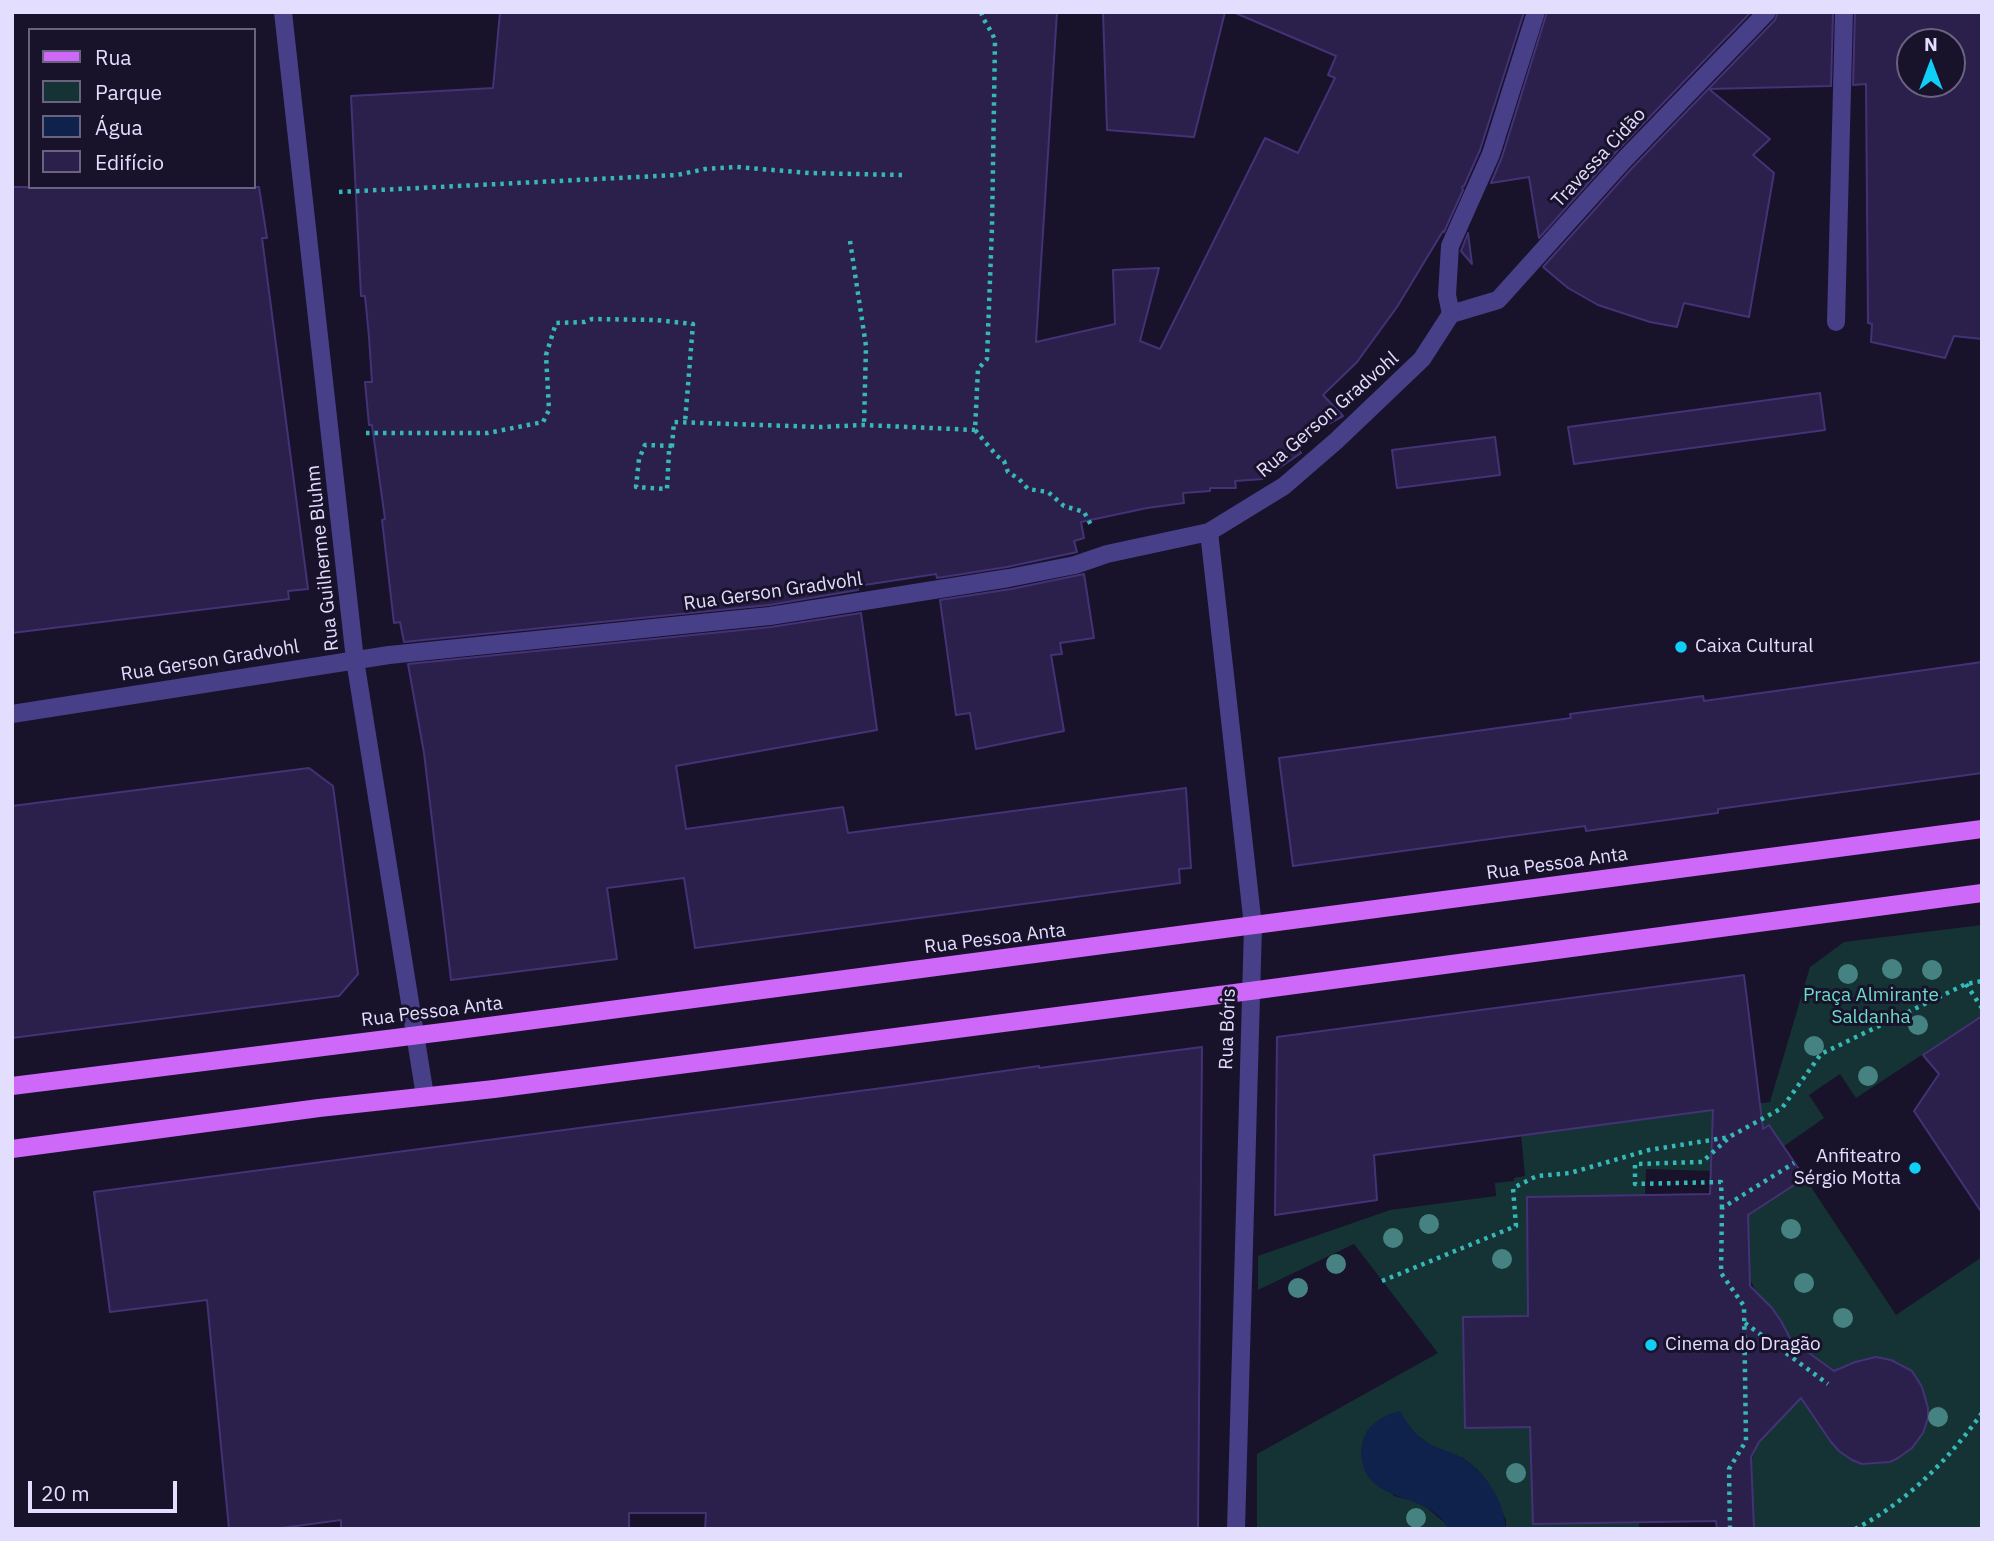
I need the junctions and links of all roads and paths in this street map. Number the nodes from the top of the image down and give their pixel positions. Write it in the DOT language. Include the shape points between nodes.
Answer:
graph roads {
  1 [pos="283,12"];
  2 [pos="981,12"];
  3 [pos="1536,12"];
  4 [pos="1767,12"];
  5 [pos="1844,12"];
  6 [pos="902,175"];
  7 [pos="303,194"];
  8 [pos="850,241"];
  9 [pos="1451,314"];
  10 [pos="1836,322"];
  11 [pos="685,422"];
  12 [pos="864,425"];
  13 [pos="975,430"];
  14 [pos="331,433"];
  15 [pos="672,446"];
  16 [pos="1209,532"];
  17 [pos="1107,554"];
  18 [pos="355,660"];
  19 [pos="12,714"];
  20 [pos="1982,829"];
  21 [pos="1982,893"];
  22 [pos="1253,926"];
  23 [pos="1982,981"];
  24 [pos="1966,984"];
  25 [pos="1250,991"];
  26 [pos="1982,1008"];
  27 [pos="415,1035"];
  28 [pos="12,1086"];
  29 [pos="425,1096"];
  30 [pos="1731,1136"];
  31 [pos="12,1149"];
  32 [pos="1794,1163"];
  33 [pos="1722,1208"];
  34 [pos="1382,1281"];
  35 [pos="1744,1322"];
  36 [pos="1828,1384"];
  37 [pos="1982,1413"];
  38 [pos="1236,1529"];
  39 [pos="1730,1529"];
  40 [pos="1855,1529"];
  1 -- 7 [label="street, Rua Guilherme Bluhm"];
  2 -- 13 [label="path" via="995,41 987,359 978,369"];
  3 -- 9 [label="street" via="1491,154 1450,246 1447,295"];
  4 -- 9 [label="street, Travessa Cidão" via="1498,300"];
  5 -- 10 [label="street"];
  6 -- 7 [label="path" via="737,167 677,175"];
  7 -- 14 [label="street, Rua Guilherme Bluhm"];
  8 -- 12 [label="path" via="866,345"];
  9 -- 16 [label="street, Rua Gerson Gradvohl" via="1422,359 1336,441 1284,486"];
  11 -- 12 [label="path"];
  11 -- 14 [label="path" via="693,324 592,319 556,323 546,355 549,410 544,422 488,433"];
  11 -- 15 [label="path" via="674,422"];
  12 -- 13 [label="path"];
  13 -- 17 [label="path" via="1008,472 1028,489 1048,492 1064,506 1084,512"];
  14 -- 18 [label="street, Rua Guilherme Bluhm"];
  15 -- 15 [label="path" via="667,489 636,487 645,445"];
  16 -- 17 [label="street, Rua Gerson Gradvohl"];
  16 -- 22 [label="street, Rua Bóris"];
  17 -- 18 [label="street, Rua Gerson Gradvohl" via="1009,578 770,616"];
  18 -- 19 [label="street, Rua Gerson Gradvohl"];
  18 -- 27 [label="street, Rua Guilherme Bluhm"];
  20 -- 22 [label="main road, Rua Pessoa Anta"];
  21 -- 25 [label="main road"];
  22 -- 25 [label="street, Rua Bóris"];
  22 -- 27 [label="main road, Rua Pessoa Anta"];
  23 -- 24 [label="path"];
  24 -- 26 [label="path"];
  24 -- 30 [label="path" via="1821,1054 1782,1108"];
  25 -- 29 [label="main road"];
  25 -- 38 [label="street, Rua Bóris"];
  27 -- 28 [label="main road, Rua Pessoa Anta"];
  27 -- 29 [label="street, Rua Guilherme Bluhm"];
  29 -- 31 [label="main road"];
  30 -- 33 [label="path" via="1702,1162 1634,1164 1635,1184 1721,1182"];
  30 -- 34 [label="path" via="1648,1150 1570,1173 1537,1176 1513,1188 1516,1226"];
  32 -- 33 [label="path"];
  33 -- 35 [label="path" via="1721,1273 1744,1306"];
  35 -- 36 [label="path"];
  35 -- 39 [label="path" via="1746,1441 1729,1469"];
  37 -- 40 [label="path" via="1938,1467 1900,1500"];
}
